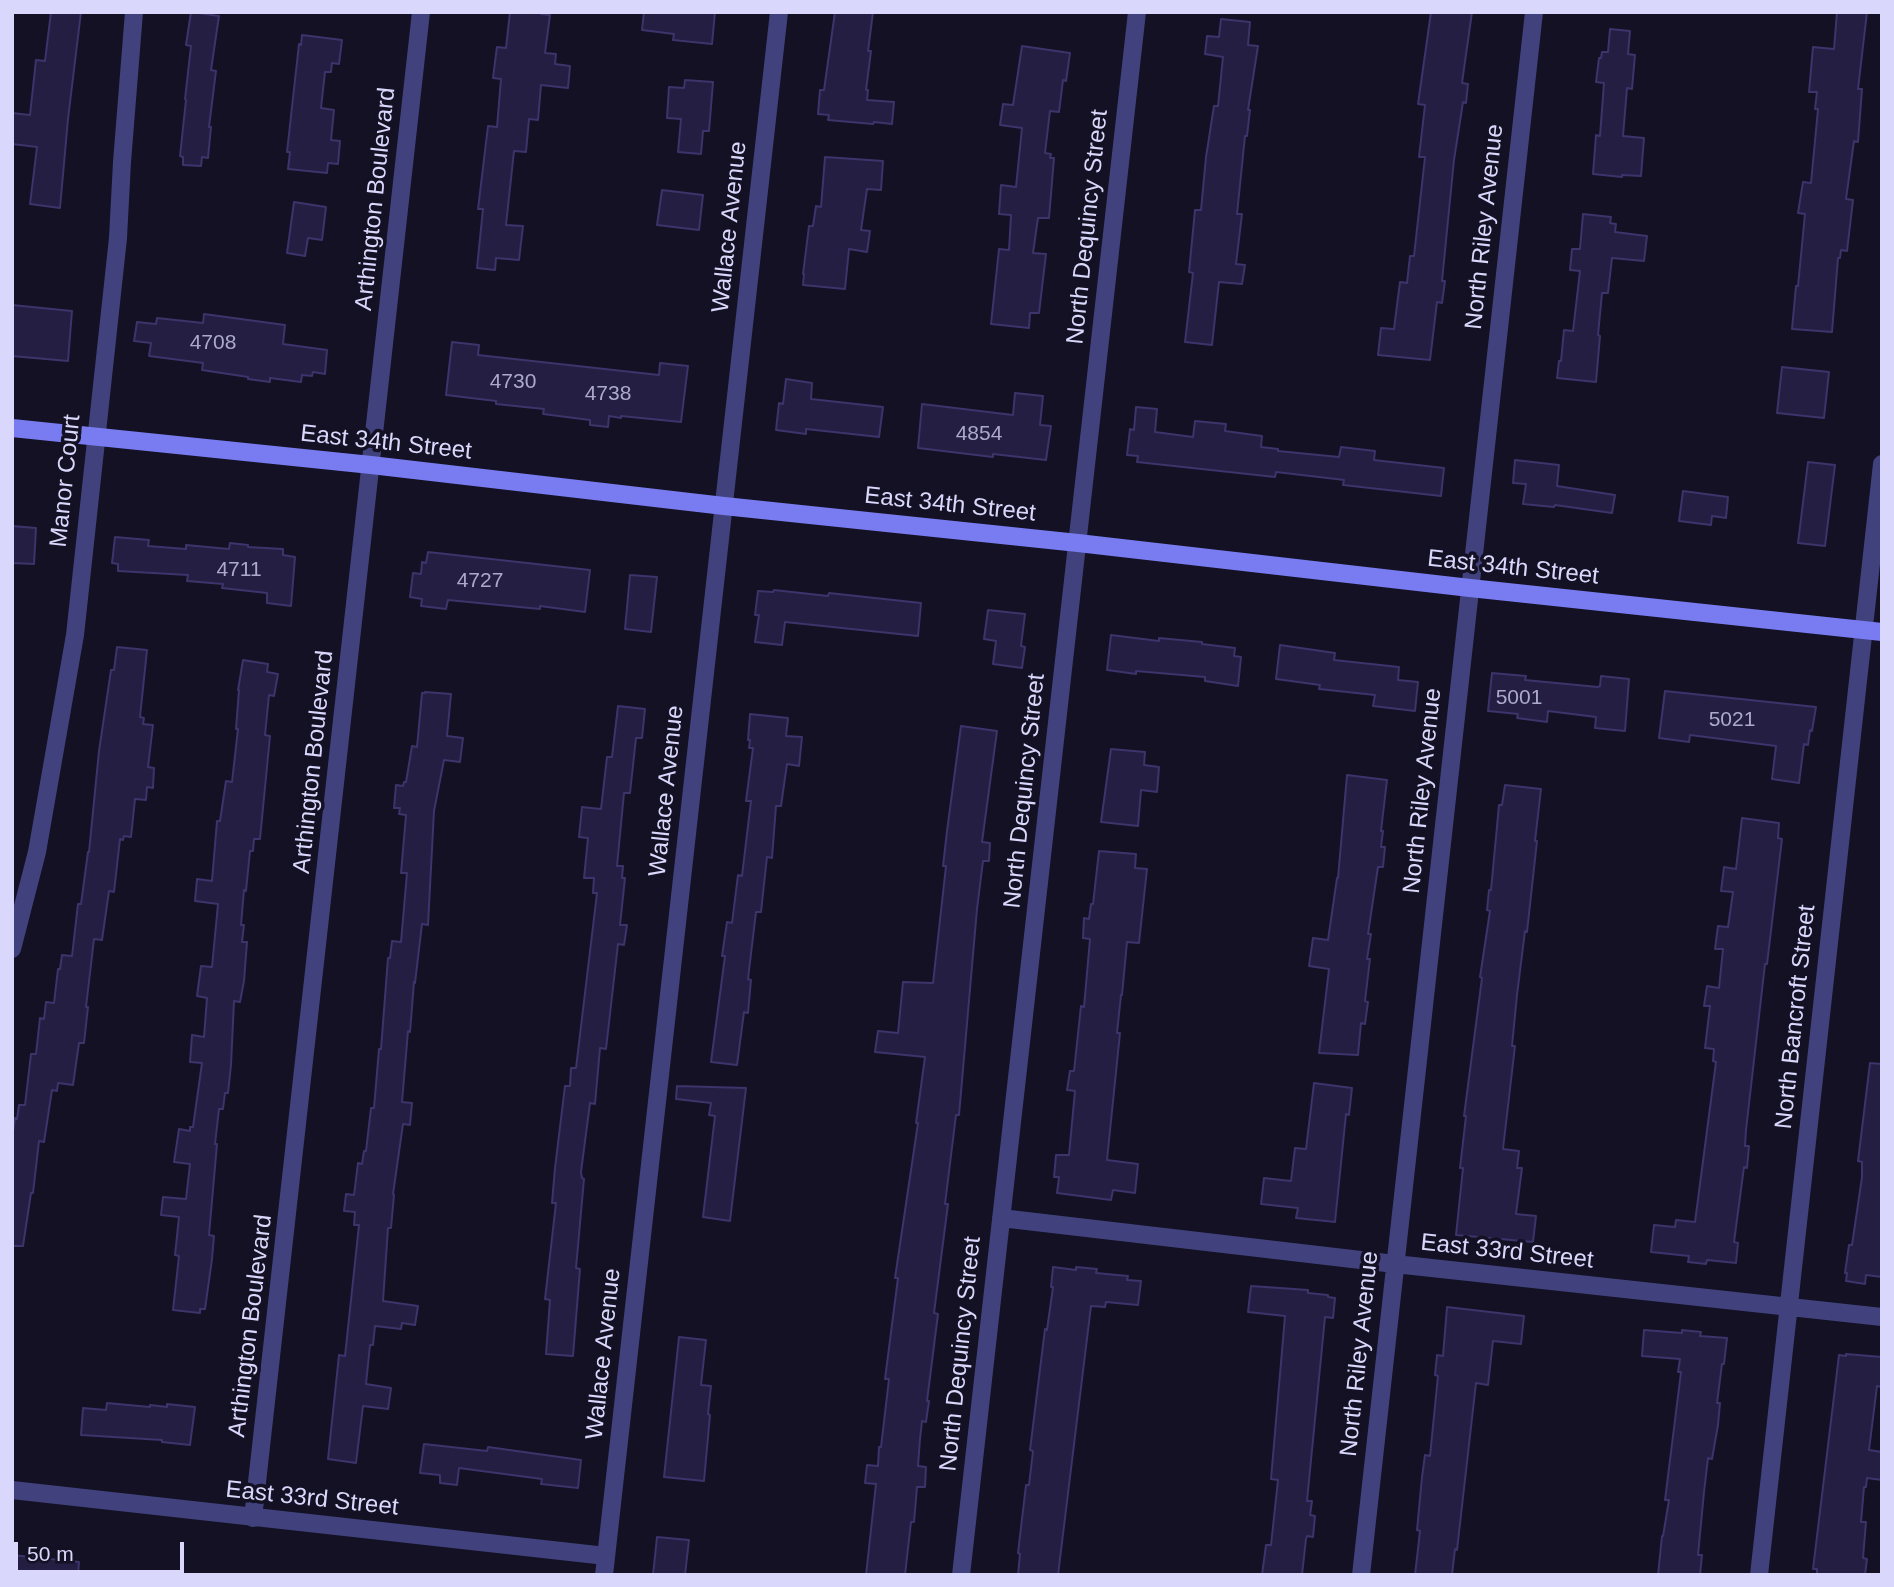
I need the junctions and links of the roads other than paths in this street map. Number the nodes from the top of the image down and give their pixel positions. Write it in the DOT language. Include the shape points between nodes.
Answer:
graph roads {
  1 [pos="134,12"];
  2 [pos="421,12"];
  3 [pos="779,12"];
  4 [pos="1137,12"];
  5 [pos="1534,12"];
  6 [pos="12,428"];
  7 [pos="95,437"];
  8 [pos="1882,464"];
  9 [pos="371,465"];
  10 [pos="724,506"];
  11 [pos="1078,543"];
  12 [pos="1470,588"];
  13 [pos="1863,630"];
  14 [pos="1882,632"];
  15 [pos="12,949"];
  16 [pos="1001,1218"];
  17 [pos="1395,1264"];
  18 [pos="1788,1308"];
  19 [pos="1882,1317"];
  20 [pos="12,1490"];
  21 [pos="253,1518"];
  22 [pos="606,1556"];
  23 [pos="604,1575"];
  24 [pos="961,1575"];
  25 [pos="1361,1575"];
  26 [pos="1759,1575"];
  1 -- 7 [label="street, Manor Court" via="118,239"];
  2 -- 9 [label="street, Arthington Boulevard"];
  3 -- 10 [label="street, Wallace Avenue"];
  4 -- 11 [label="street, North Dequincy Street"];
  5 -- 12 [label="street, North Riley Avenue"];
  6 -- 7 [label="main road, East 34th Street"];
  7 -- 9 [label="main road, East 34th Street"];
  7 -- 15 [label="street, Manor Court" via="67,686 37,852"];
  8 -- 13 [label="street, North Bancroft Street"];
  9 -- 10 [label="main road, East 34th Street"];
  9 -- 21 [label="street, Arthington Boulevard"];
  10 -- 11 [label="main road, East 34th Street"];
  10 -- 22 [label="street, Wallace Avenue"];
  11 -- 12 [label="main road, East 34th Street"];
  11 -- 16 [label="street, North Dequincy Street"];
  12 -- 13 [label="main road, East 34th Street"];
  12 -- 17 [label="street, North Riley Avenue"];
  13 -- 14 [label="main road, East 34th Street"];
  13 -- 18 [label="street, North Bancroft Street"];
  16 -- 17 [label="street, East 33rd Street"];
  16 -- 24 [label="street, North Dequincy Street"];
  17 -- 18 [label="street, East 33rd Street"];
  17 -- 25 [label="street, North Riley Avenue"];
  18 -- 19 [label="street, East 33rd Street"];
  18 -- 26 [label="street, North Bancroft Street"];
  20 -- 21 [label="street, East 33rd Street"];
  21 -- 22 [label="street, East 33rd Street"];
  22 -- 23 [label="street, Wallace Avenue"];
}
